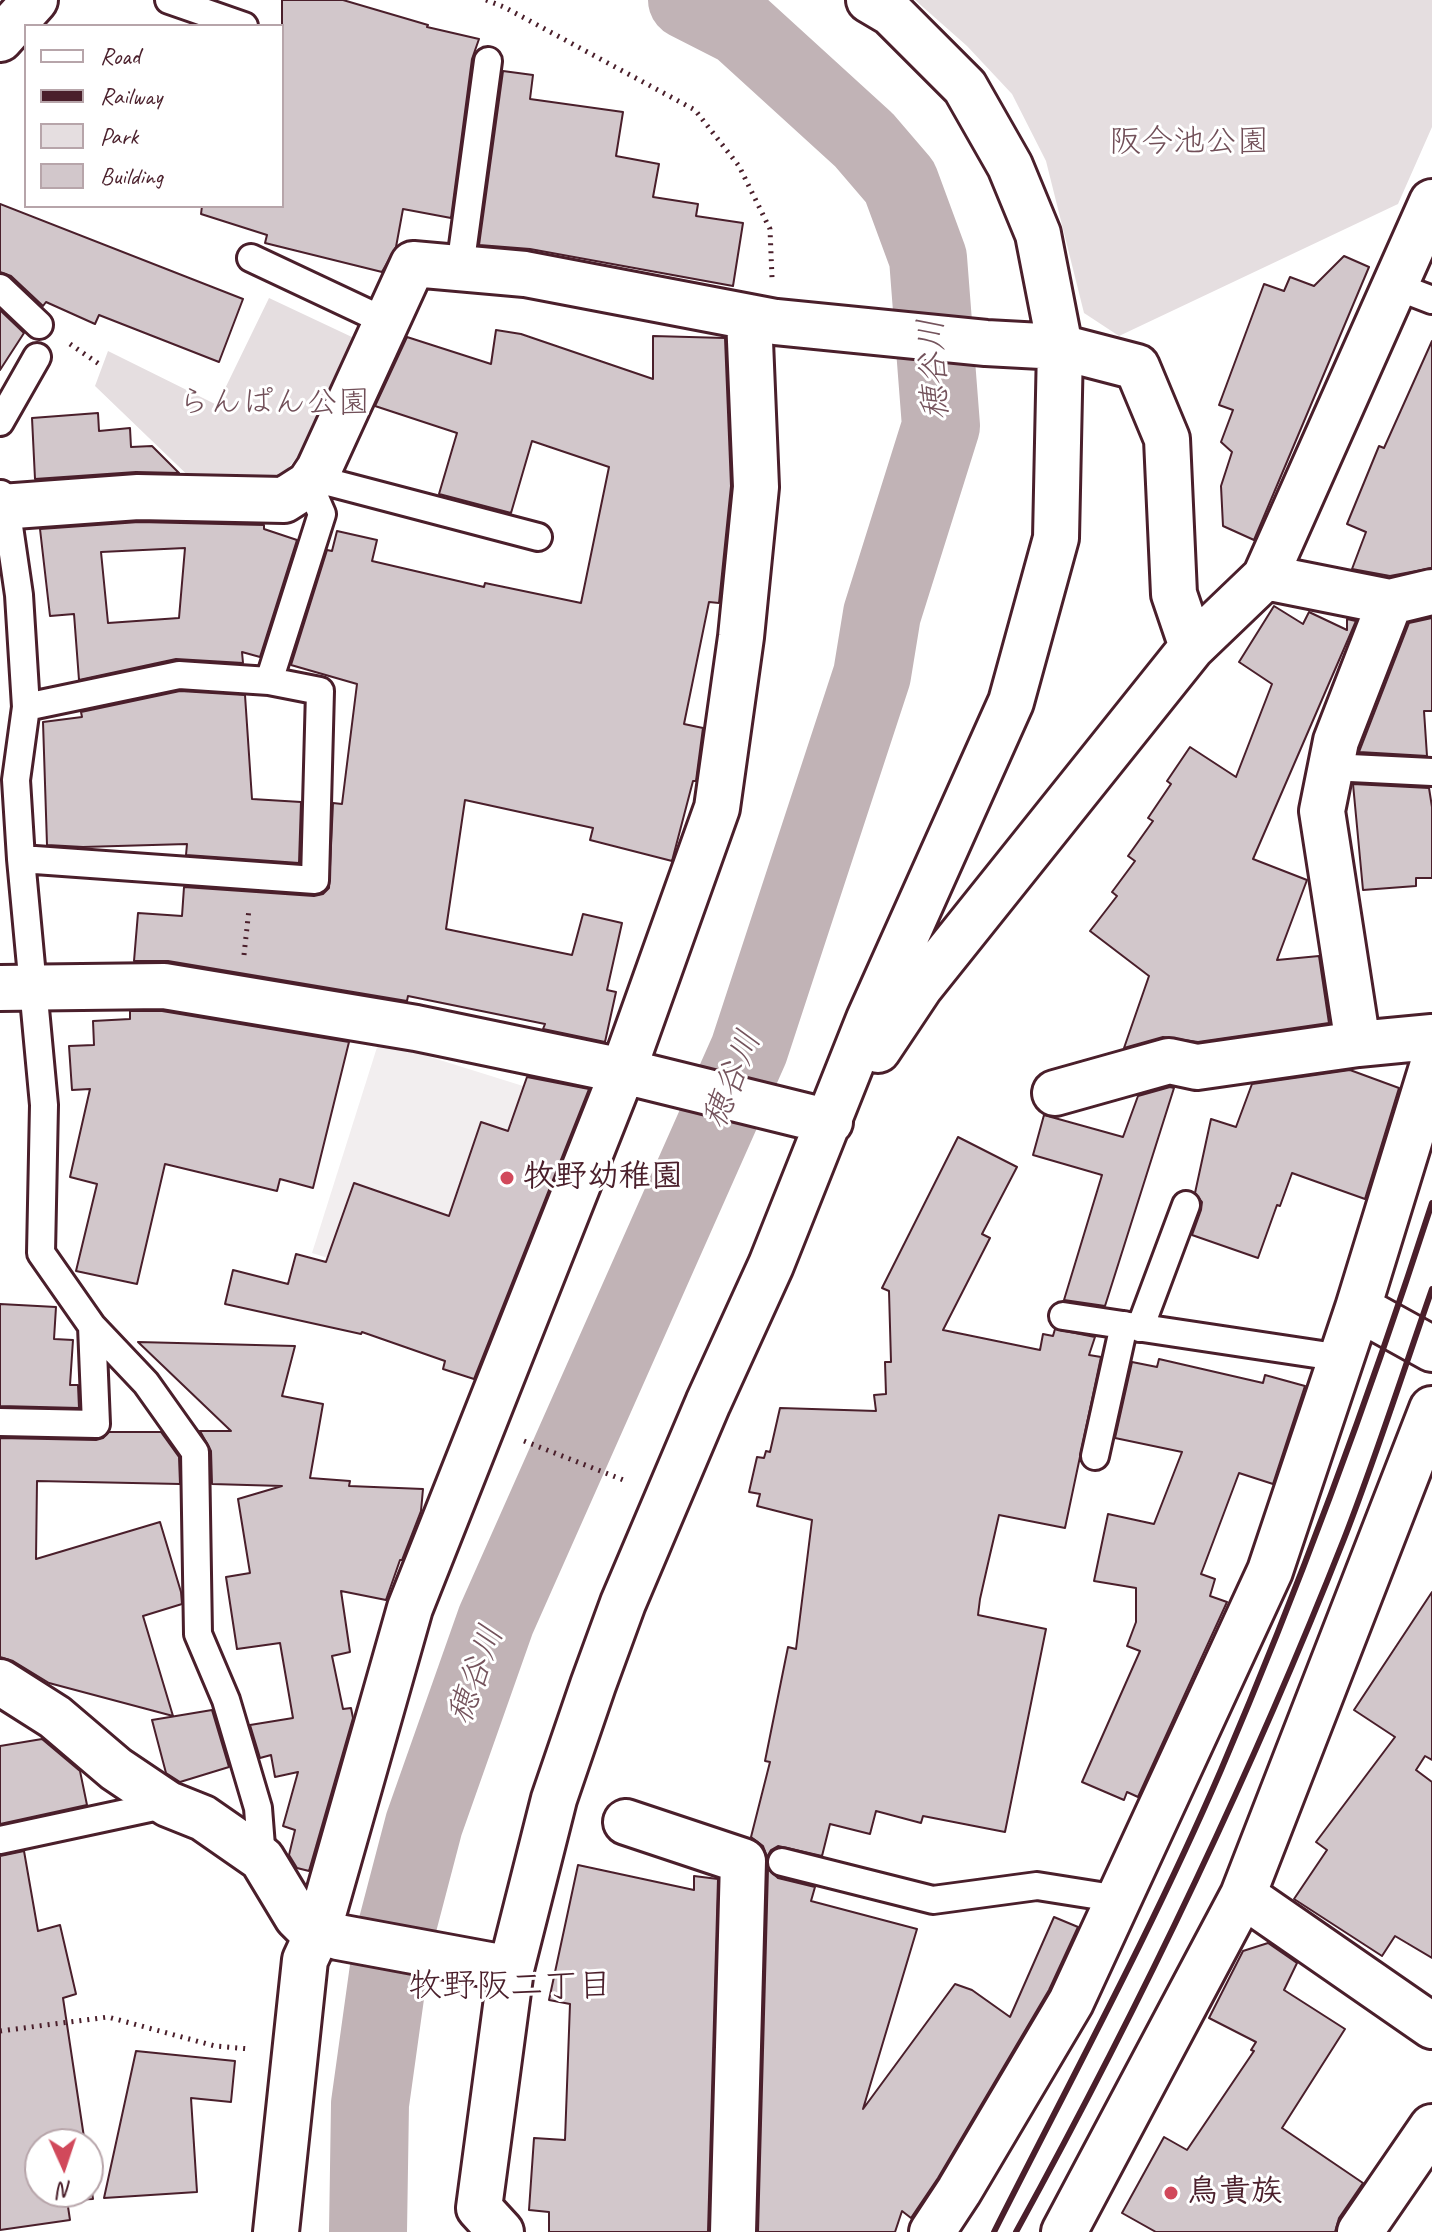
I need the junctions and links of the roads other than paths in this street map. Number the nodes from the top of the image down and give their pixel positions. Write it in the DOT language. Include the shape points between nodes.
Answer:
graph roads {
  1 [pos="35,0"];
  2 [pos="169,0"];
  3 [pos="869,0"];
  4 [pos="238,24"];
  5 [pos="0,39"];
  6 [pos="488,61"];
  7 [pos="1432,202"];
  8 [pos="251,258"];
  9 [pos="460,268"];
  10 [pos="0,288"];
  11 [pos="1412,293"];
  12 [pos="762,320"];
  13 [pos="387,322"];
  14 [pos="39,325"];
  15 [pos="1060,347"];
  16 [pos="37,357"];
  17 [pos="0,422"];
  18 [pos="311,481"];
  19 [pos="2,501"];
  20 [pos="538,537"];
  21 [pos="1265,577"];
  22 [pos="1432,592"];
  23 [pos="1390,602"];
  24 [pos="1192,647"];
  25 [pos="269,681"];
  26 [pos="26,707"];
  27 [pos="1330,767"];
  28 [pos="1432,772"];
  29 [pos="21,859"];
  30 [pos="17,987"];
  31 [pos="1432,1037"];
  32 [pos="1358,1044"];
  33 [pos="1432,1067"];
  34 [pos="627,1073"];
  35 [pos="1055,1093"];
  36 [pos="819,1119"];
  37 [pos="1186,1205"];
  38 [pos="1358,1308"];
  39 [pos="1063,1316"];
  40 [pos="92,1326"];
  41 [pos="1132,1326"];
  42 [pos="1432,1349"];
  43 [pos="1342,1358"];
  44 [pos="1432,1409"];
  45 [pos="0,1422"];
  46 [pos="1095,1456"];
  47 [pos="0,1682"];
  48 [pos="168,1804"];
  49 [pos="626,1822"];
  50 [pos="0,1840"];
  51 [pos="262,1859"];
  52 [pos="782,1862"];
  53 [pos="1243,1895"];
  54 [pos="1119,1899"];
  55 [pos="328,1934"];
  56 [pos="503,1967"];
  57 [pos="1432,2026"];
  58 [pos="1432,2127"];
  59 [pos="276,2232"];
  60 [pos="501,2232"];
  61 [pos="733,2232"];
  62 [pos="932,2232"];
  63 [pos="1064,2232"];
  64 [pos="1360,2232"];
  1 -- 5 [label="street"];
  2 -- 4 [label="lane"];
  3 -- 15 [label="street" via="891,13 965,87 1010,166 1038,234"];
  6 -- 9 [label="lane"];
  7 -- 11 [label="street"];
  8 -- 13 [label="lane"];
  9 -- 12 [label="street" via="525,274"];
  9 -- 13 [label="street" via="413,264"];
  10 -- 14 [label="lane"];
  11 -- 21 [label="street"];
  12 -- 15 [label="street"];
  12 -- 34 [label="street" via="756,487 717,808"];
  13 -- 18 [label="street"];
  15 -- 24 [label="street" via="1137,367 1167,439 1174,594"];
  15 -- 36 [label="street" via="1056,538 1011,702"];
  16 -- 17 [label="lane"];
  18 -- 19 [label="street" via="284,500"];
  18 -- 20 [label="lane"];
  18 -- 25 [label="lane" via="322,514"];
  19 -- 26 [label="lane" via="19,595"];
  21 -- 23 [label="street"];
  21 -- 24 [label="street"];
  22 -- 23 [label="street"];
  23 -- 27 [label="street"];
  24 -- 36 [label="street"];
  25 -- 26 [label="lane" via="179,675"];
  25 -- 29 [label="lane" via="320,691 315,880"];
  26 -- 29 [label="lane" via="16,780"];
  27 -- 28 [label="lane"];
  27 -- 32 [label="street" via="1322,811"];
  29 -- 30 [label="lane"];
  30 -- 34 [label="street" via="164,986 416,1028"];
  30 -- 40 [label="lane" via="44,1105 41,1253"];
  31 -- 32 [label="street"];
  32 -- 35 [label="street" via="1197,1067 1169,1061"];
  33 -- 38 [label="street"];
  34 -- 36 [label="street"];
  34 -- 55 [label="street" via="410,1608"];
  36 -- 56 [label="street" via="771,1265 623,1603 554,1799"];
  37 -- 41 [label="lane"];
  38 -- 42 [label="street"];
  38 -- 43 [label="street"];
  39 -- 41 [label="lane"];
  40 -- 45 [label="lane" via="96,1424"];
  40 -- 51 [label="lane" via="146,1383 195,1452 198,1634 226,1700 258,1808"];
  41 -- 43 [label="lane"];
  41 -- 46 [label="lane"];
  43 -- 54 [label="street" via="1270,1571"];
  44 -- 53 [label="street"];
  47 -- 48 [label="street"];
  48 -- 50 [label="lane"];
  48 -- 51 [label="street" via="203,1818"];
  49 -- 61 [label="street" via="743,1861"];
  51 -- 55 [label="street" via="297,1917"];
  52 -- 54 [label="lane" via="933,1900 1037,1886"];
  53 -- 57 [label="street"];
  53 -- 63 [label="street"];
  54 -- 62 [label="street" via="1071,2002"];
  55 -- 56 [label="street"];
  55 -- 59 [label="street" via="305,1960"];
  56 -- 60 [label="street" via="479,2208"];
  58 -- 64 [label="street"];
}
